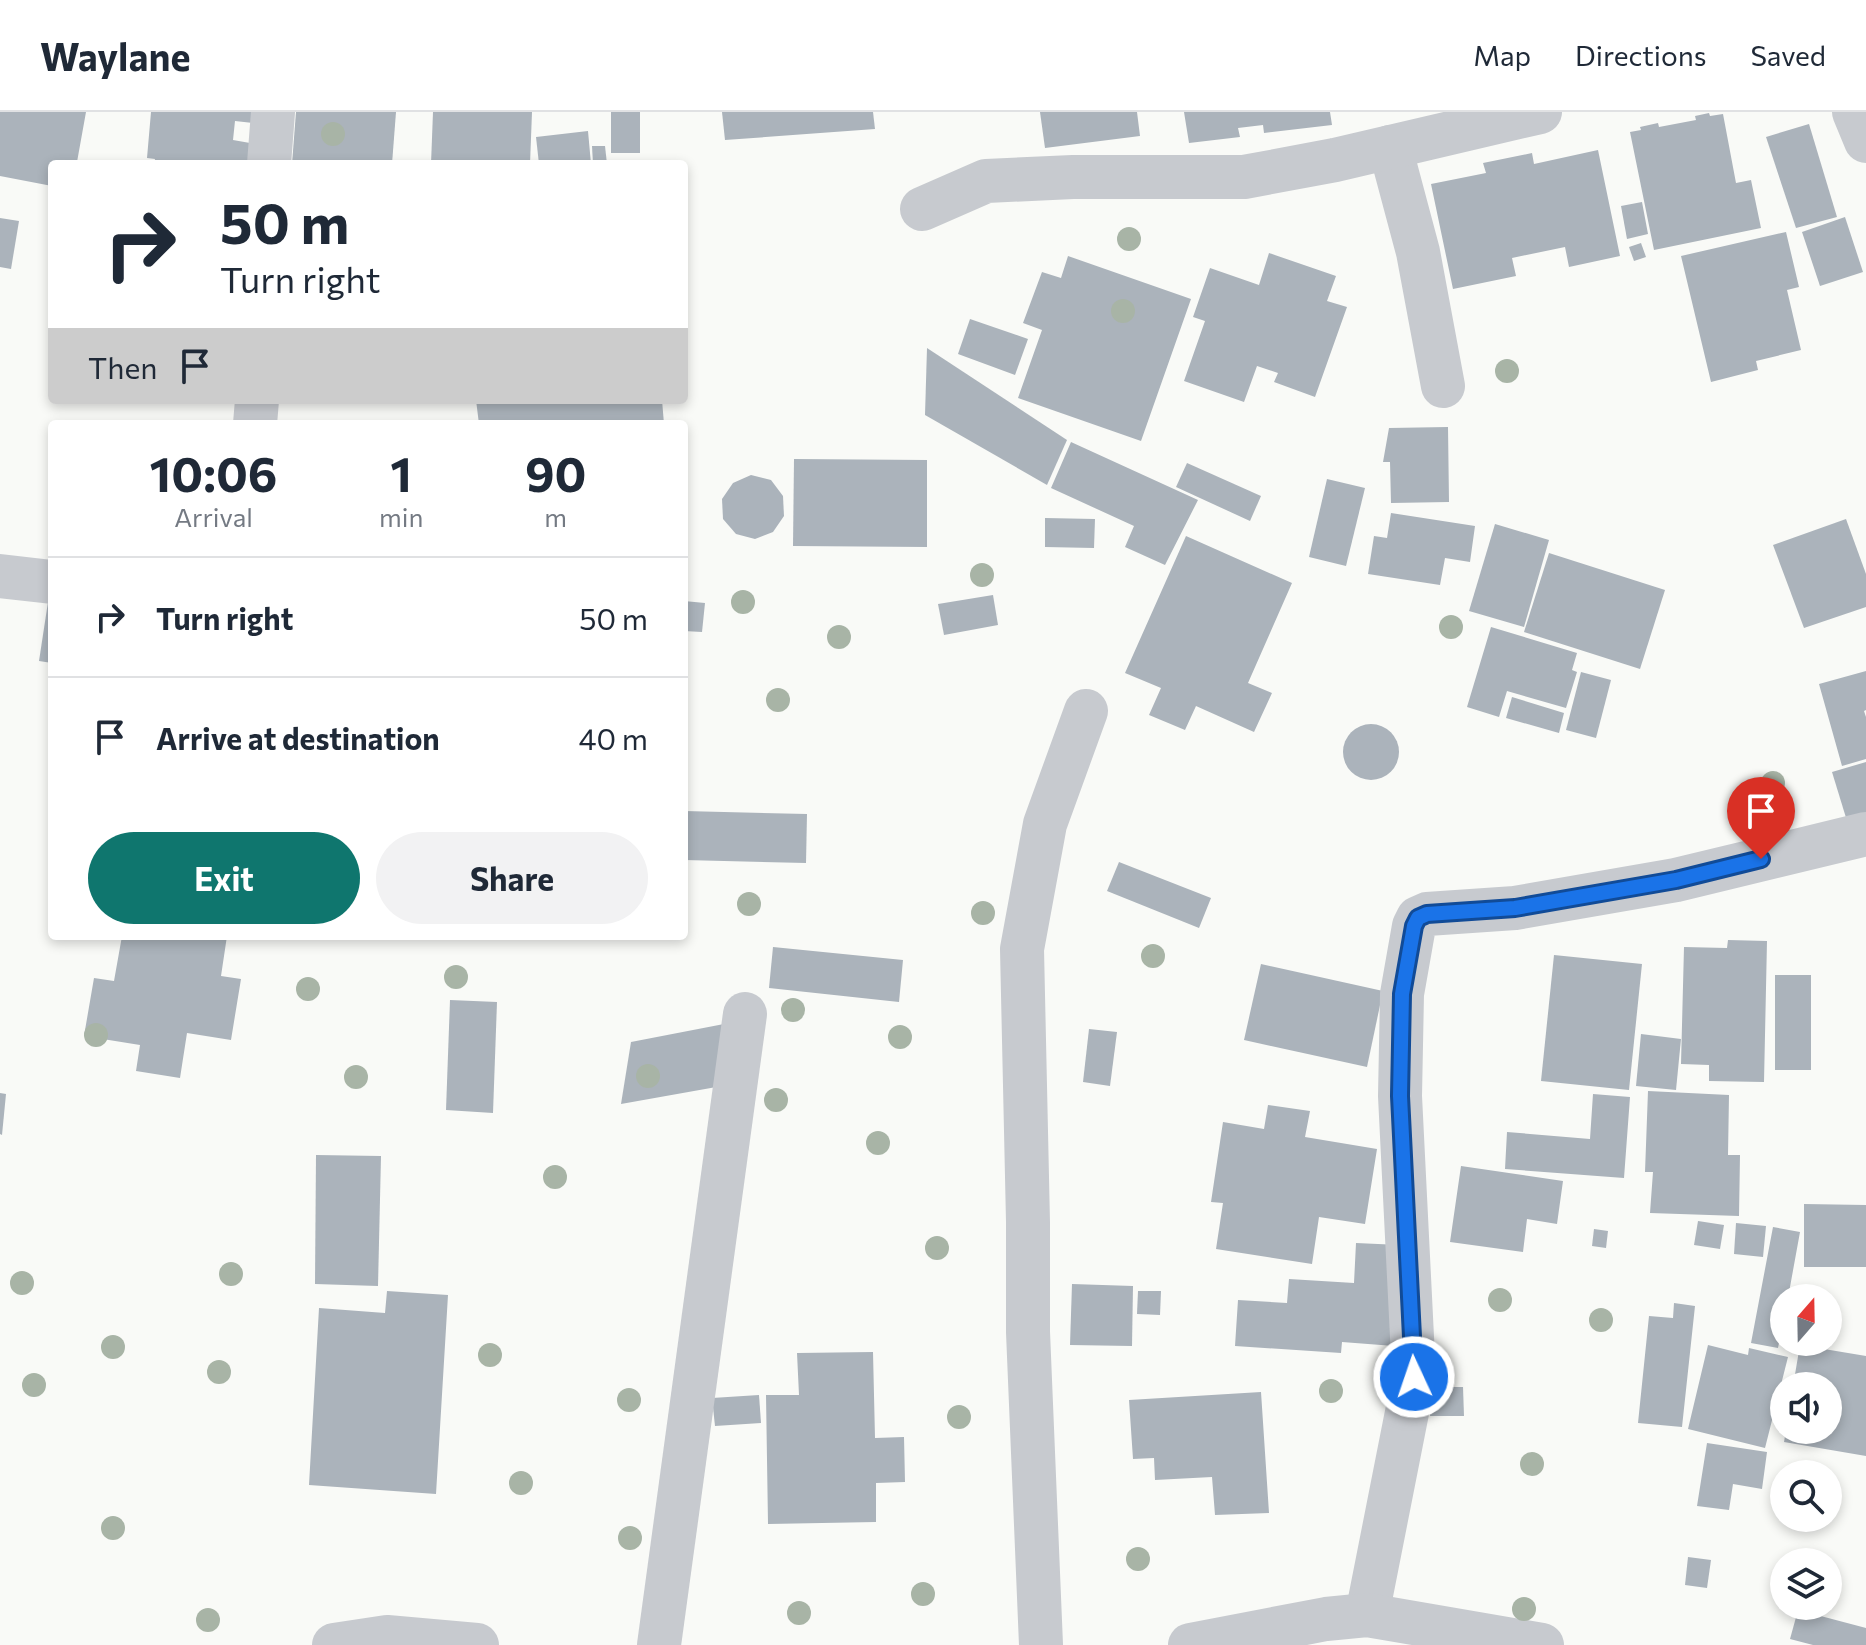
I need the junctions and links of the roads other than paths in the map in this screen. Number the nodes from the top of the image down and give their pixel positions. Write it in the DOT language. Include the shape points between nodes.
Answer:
graph roads {
  1 [pos="273,112"];
  2 [pos="1540,112"];
  3 [pos="1854,112"];
  4 [pos="1866,141"];
  5 [pos="1390,147"];
  6 [pos="269,160"];
  7 [pos="922,209"];
  8 [pos="1443,386"];
  9 [pos="0,576"];
  10 [pos="48,582"];
  11 [pos="1086,711"];
  12 [pos="1866,834"];
  13 [pos="745,1014"];
  14 [pos="1367,1615"];
  15 [pos="334,1645"];
  16 [pos="477,1645"];
  17 [pos="659,1645"];
  18 [pos="1041,1645"];
  19 [pos="1190,1645"];
  20 [pos="1542,1645"];
  1 -- 6 [label="street"];
  2 -- 5 [label="street"];
  3 -- 4 [label="street"];
  5 -- 7 [label="street" via="1244,177 986,181"];
  5 -- 8 [label="street" via="1418,252"];
  9 -- 10 [label="street"];
  11 -- 18 [label="street" via="1045,824 1022,949 1028,1332"];
  12 -- 14 [label="street" via="1676,880 1515,908 1418,918 1402,994 1400,1096 1414,1377"];
  13 -- 17 [label="street"];
  14 -- 19 [label="street"];
  14 -- 20 [label="street"];
  15 -- 16 [label="street" via="387,1637"];
}
